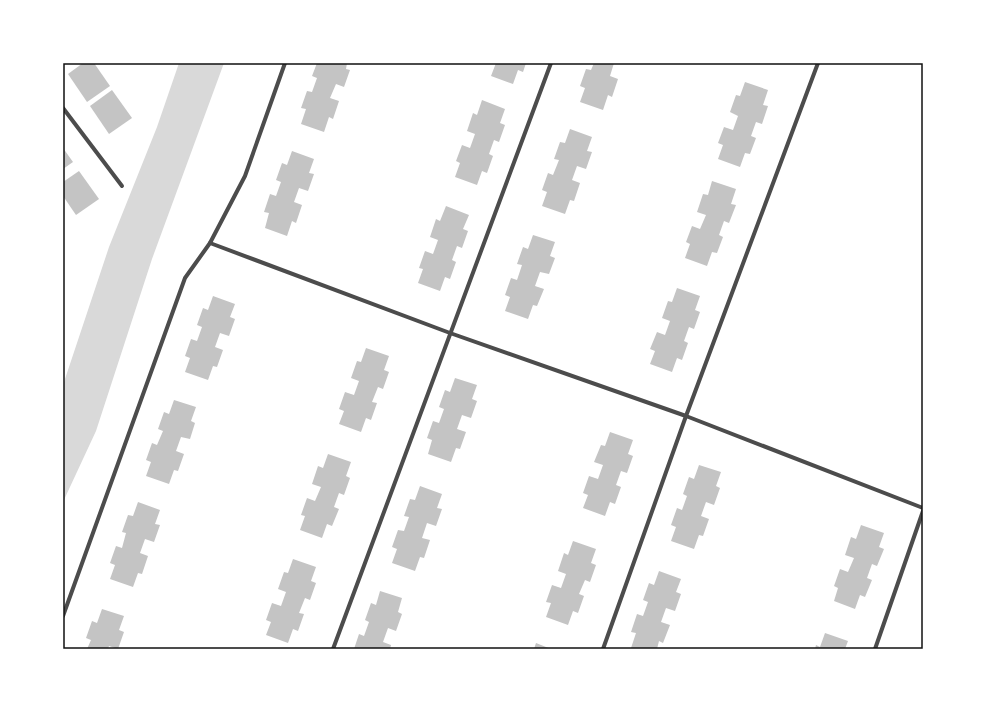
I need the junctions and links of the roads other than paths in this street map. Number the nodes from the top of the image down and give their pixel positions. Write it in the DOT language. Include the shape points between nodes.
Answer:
graph roads {
  1 [pos="285,63"];
  2 [pos="552,63"];
  3 [pos="818,63"];
  4 [pos="63,108"];
  5 [pos="122,186"];
  6 [pos="210,243"];
  7 [pos="450,333"];
  8 [pos="686,416"];
  9 [pos="923,508"];
  10 [pos="923,511"];
  11 [pos="63,616"];
  12 [pos="333,649"];
  13 [pos="603,649"];
  14 [pos="875,649"];
  1 -- 6 [label="street" via="245,176"];
  2 -- 7 [label="street"];
  3 -- 8 [label="street"];
  4 -- 5 [label="street"];
  6 -- 7 [label="street"];
  6 -- 11 [label="street" via="185,278"];
  7 -- 8 [label="street"];
  7 -- 12 [label="street"];
  8 -- 9 [label="street"];
  8 -- 13 [label="street"];
  10 -- 14 [label="street"];
}
